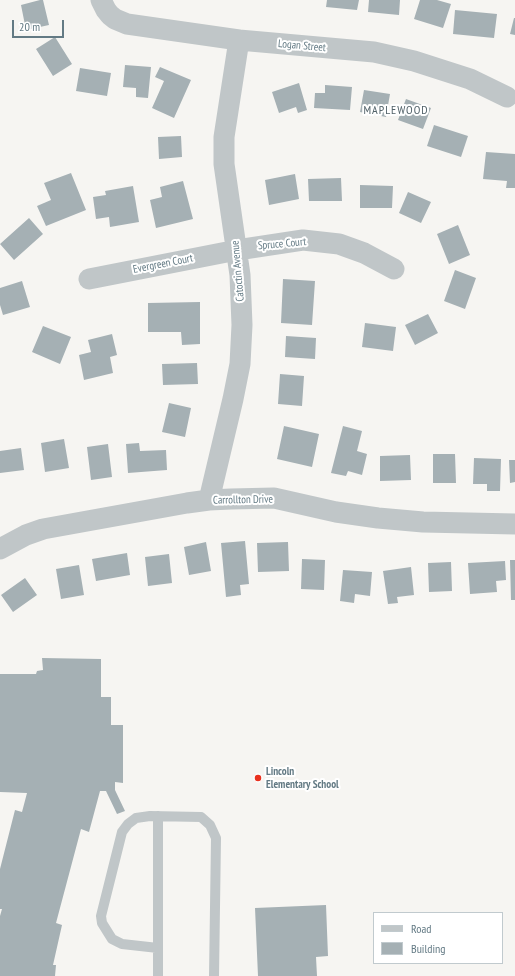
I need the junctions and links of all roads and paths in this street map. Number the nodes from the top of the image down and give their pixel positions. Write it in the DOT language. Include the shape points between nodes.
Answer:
graph roads {
  1 [pos="101,0"];
  2 [pos="239,40"];
  3 [pos="507,97"];
  4 [pos="237,250"];
  5 [pos="394,269"];
  6 [pos="89,279"];
  7 [pos="209,500"];
  8 [pos="515,524"];
  9 [pos="0,550"];
  10 [pos="158,816"];
  11 [pos="158,948"];
  12 [pos="158,976"];
  13 [pos="214,976"];
  1 -- 2 [label="street, Logan Street" via="110,15 127,24"];
  2 -- 3 [label="street, Logan Street" via="374,52 414,61 470,80"];
  2 -- 4 [label="street, Catoctin Avenue" via="224,137 224,164"];
  4 -- 5 [label="street, Spruce Court" via="303,240 339,244 364,253"];
  4 -- 6 [label="street, Evergreen Court"];
  4 -- 7 [label="street, Catoctin Avenue" via="241,305 240,364"];
  7 -- 8 [label="street, Carrollton Drive" via="274,498 336,512 378,518"];
  7 -- 9 [label="street, Carrollton Drive" via="43,529 26,535"];
  10 -- 11 [label="lane"];
  10 -- 11 [label="lane" via="136,818 122,832 101,916 102,924 112,940 122,944"];
  10 -- 13 [label="lane" via="201,817 210,825 216,838"];
  11 -- 12 [label="lane"];
}
